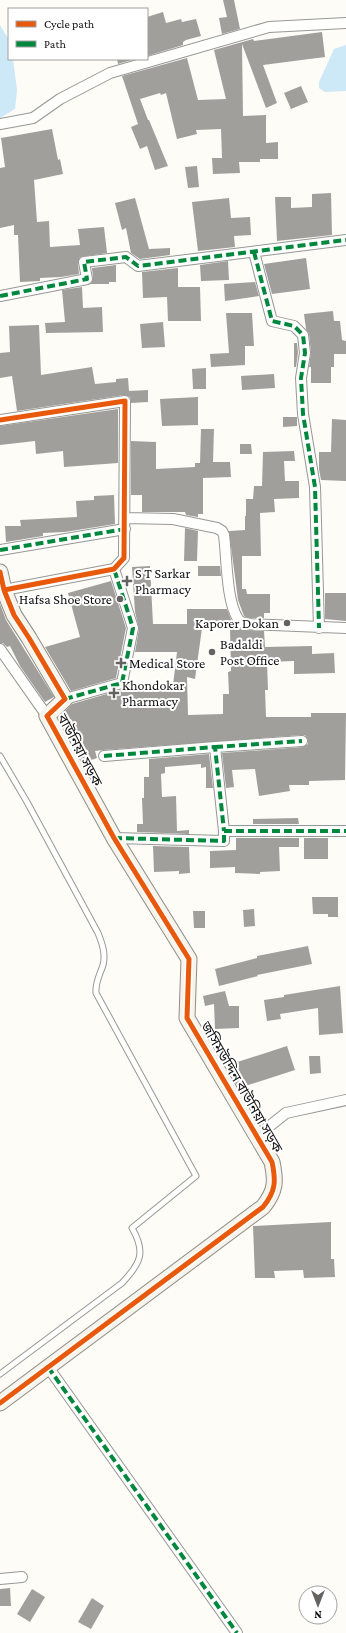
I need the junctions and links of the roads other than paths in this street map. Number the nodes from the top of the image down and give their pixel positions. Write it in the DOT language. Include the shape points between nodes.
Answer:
graph roads {
  1 [pos="346,23"];
  2 [pos="0,124"];
  3 [pos="346,240"];
  4 [pos="254,252"];
  5 [pos="0,296"];
  6 [pos="0,420"];
  7 [pos="125,518"];
  8 [pos="125,529"];
  9 [pos="0,550"];
  10 [pos="114,569"];
  11 [pos="0,572"];
  12 [pos="4,590"];
  13 [pos="319,628"];
  14 [pos="346,628"];
  15 [pos="0,649"];
  16 [pos="65,699"];
  17 [pos="47,716"];
  18 [pos="302,741"];
  19 [pos="215,747"];
  20 [pos="0,756"];
  21 [pos="104,756"];
  22 [pos="224,831"];
  23 [pos="346,831"];
  24 [pos="114,838"];
  25 [pos="346,1100"];
  26 [pos="257,1136"];
  27 [pos="48,1367"];
  28 [pos="0,1374"];
  29 [pos="0,1403"];
  30 [pos="22,1577"];
  31 [pos="0,1579"];
  32 [pos="237,1633"];
  1 -- 2 [label="street" via="269,27 110,73 60,99 33,118"];
  3 -- 4 [label="street"];
  4 -- 5 [label="street" via="138,266 126,257 84,262 87,279"];
  4 -- 13 [label="street" via="272,321 294,326 303,335 305,353 301,378 303,414 315,487"];
  6 -- 7 [label="street" via="125,401"];
  7 -- 8 [label="street"];
  7 -- 13 [label="street" via="173,519 217,528 224,535 231,602 238,620 246,624"];
  8 -- 9 [label="street"];
  8 -- 10 [label="street" via="124,558"];
  10 -- 12 [label="street"];
  10 -- 16 [label="street" via="133,628 122,683"];
  11 -- 12 [label="street, বাউনিয়া সড়ক"];
  12 -- 16 [label="street, বাউনিয়া সড়ক" via="14,615"];
  13 -- 14 [label="street"];
  15 -- 17 [label="street"];
  16 -- 17 [label="street, বাউনিয়া সড়ক"];
  17 -- 24 [label="street, বাউনিয়া সড়ক"];
  18 -- 19 [label="street"];
  19 -- 21 [label="street"];
  19 -- 22 [label="street"];
  20 -- 28 [label="lane" via="98,933 103,946 104,964 96,983 96,993 196,1176 132,1228 139,1239 141,1250 136,1267 122,1283"];
  22 -- 23 [label="street"];
  22 -- 24 [label="street" via="224,841"];
  24 -- 26 [label="street, জসিমউদ্দিন বাউনিয়া সড়ক" via="189,959 187,1018"];
  25 -- 26 [label="street" via="286,1113"];
  26 -- 27 [label="street, জসিমউদ্দিন বাউনিয়া সড়ক" via="272,1162 275,1177 270,1198 263,1207"];
  27 -- 29 [label="street, জসিমউদ্দিন বাউনিয়া সড়ক"];
  27 -- 32 [label="street"];
  30 -- 31 [label="street"];
}
